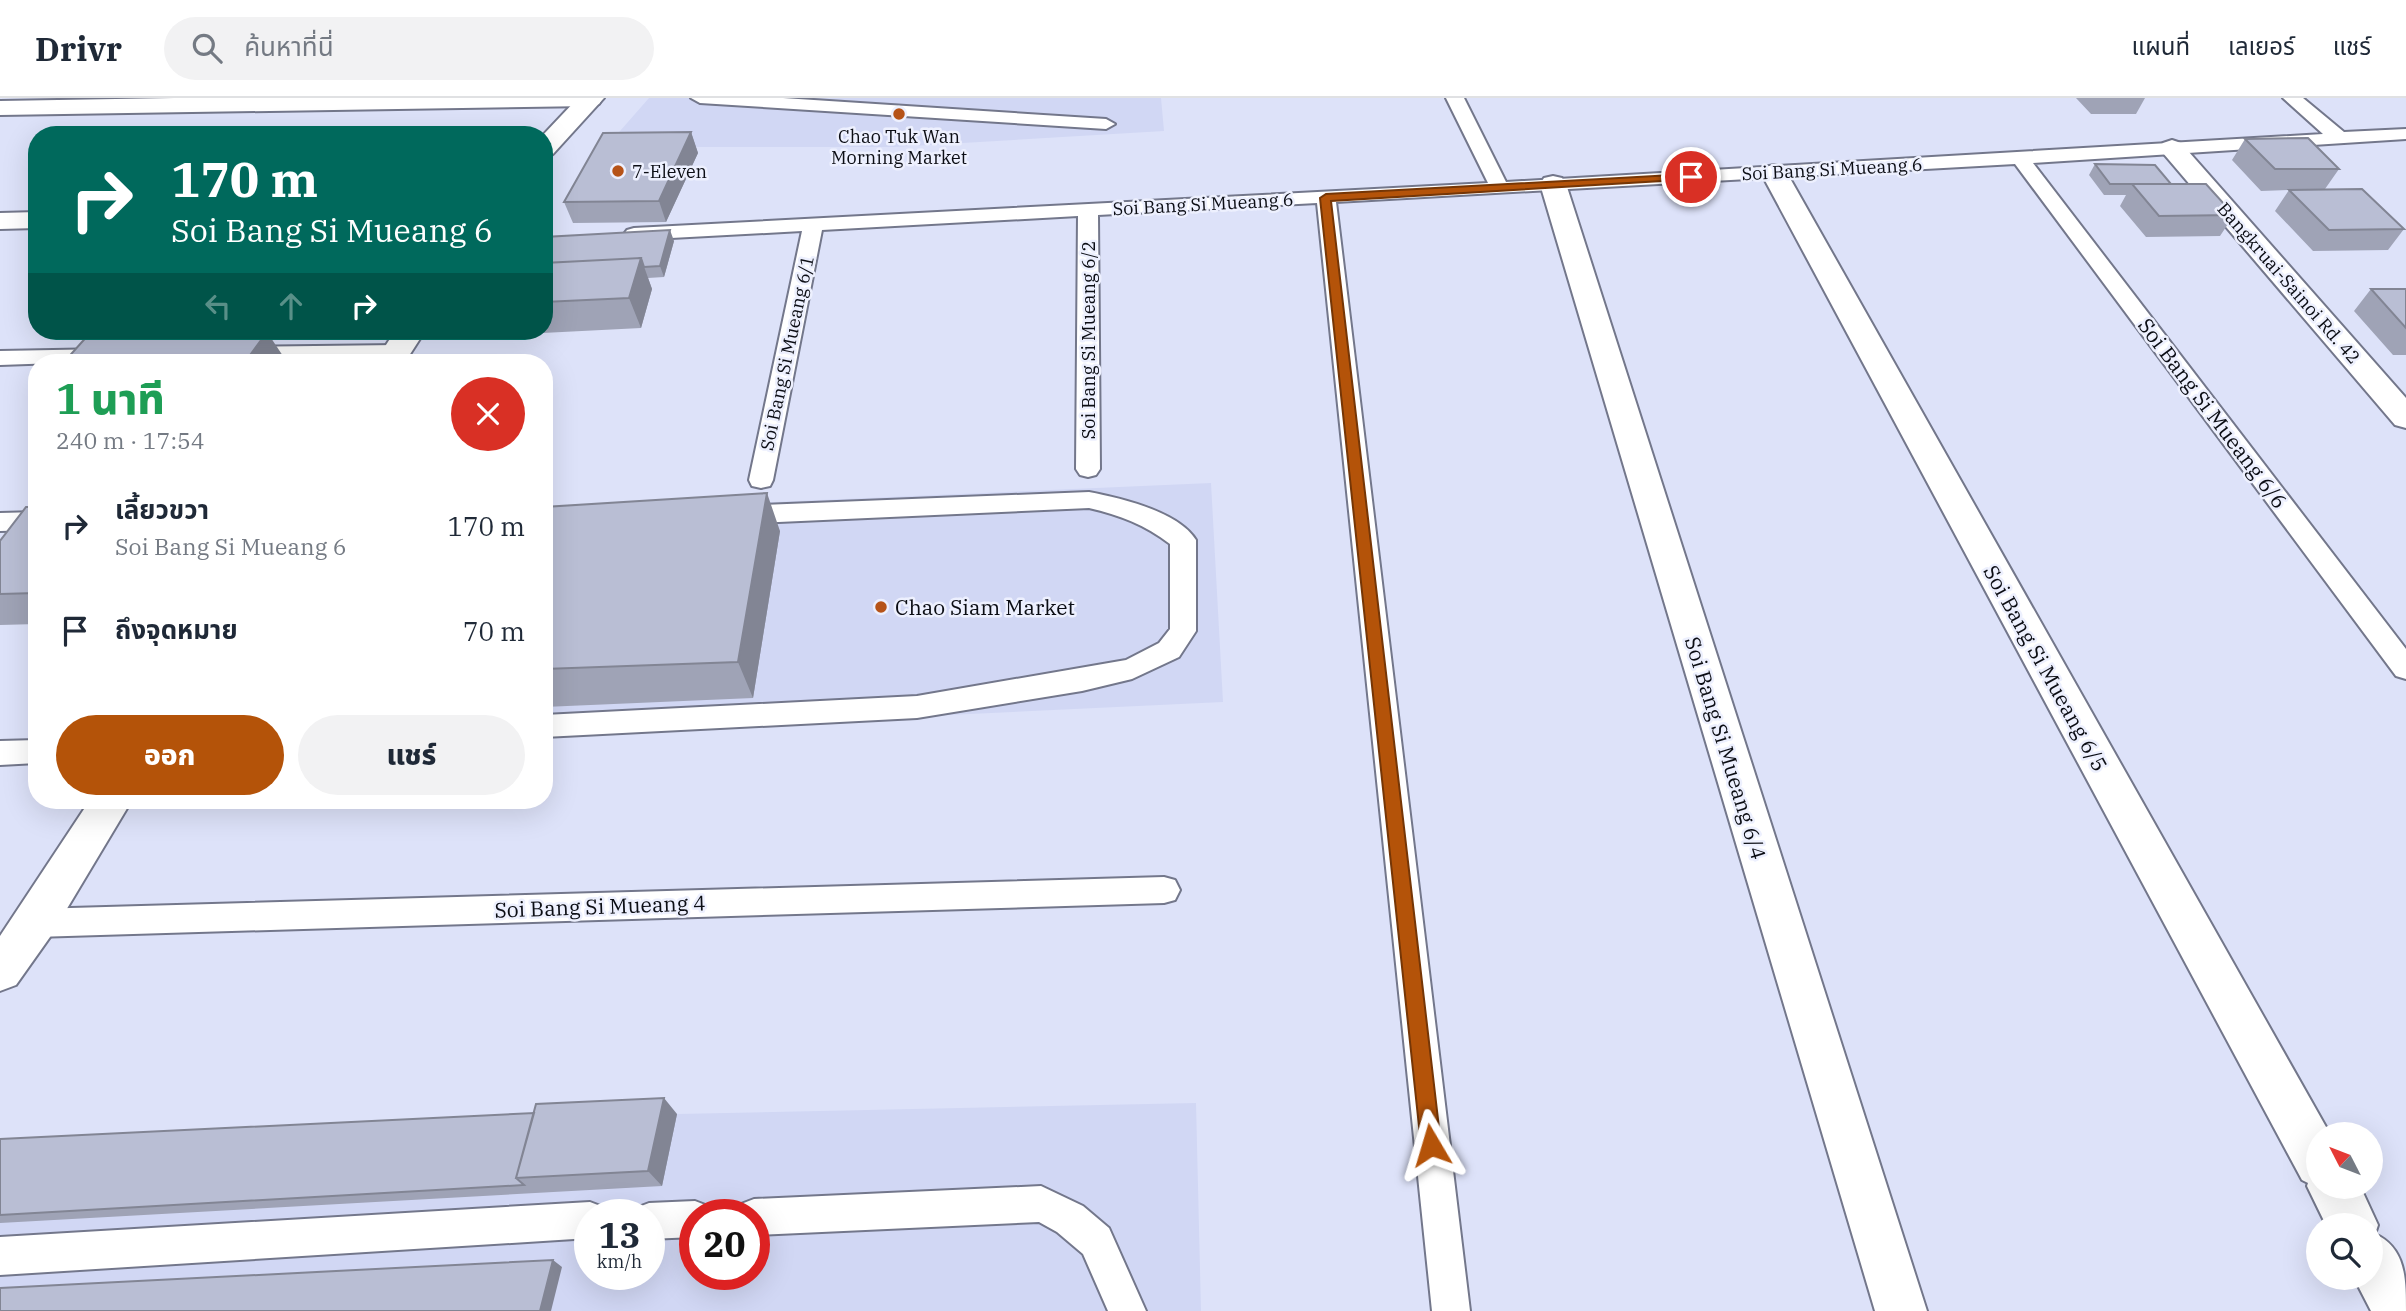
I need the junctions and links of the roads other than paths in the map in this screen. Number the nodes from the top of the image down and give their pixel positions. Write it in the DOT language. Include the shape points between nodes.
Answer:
graph roads {
  1 [pos="699,98"];
  2 [pos="1455,98"];
  3 [pos="2292,98"];
  4 [pos="591,99"];
  5 [pos="0,108"];
  6 [pos="1105,124"];
  7 [pos="2406,134"];
  8 [pos="2338,137"];
  9 [pos="553,139"];
  10 [pos="2172,148"];
  11 [pos="2020,158"];
  12 [pos="1774,173"];
  13 [pos="1553,184"];
  14 [pos="1499,186"];
  15 [pos="1326,198"];
  16 [pos="1088,211"];
  17 [pos="28,220"];
  18 [pos="0,221"];
  19 [pos="813,225"];
  20 [pos="611,235"];
  21 [pos="399,348"];
  22 [pos="245,354"];
  23 [pos="0,358"];
  24 [pos="28,358"];
  25 [pos="2406,418"];
  26 [pos="1088,469"];
  27 [pos="761,480"];
  28 [pos="712,516"];
  29 [pos="28,521"];
  30 [pos="0,522"];
  31 [pos="2406,668"];
  32 [pos="553,726"];
  33 [pos="28,751"];
  34 [pos="0,753"];
  35 [pos="106,809"];
  36 [pos="1164,890"];
  37 [pos="35,923"];
  38 [pos="0,971"];
  39 [pos="2306,1139"];
  40 [pos="770,1216"];
  41 [pos="574,1221"];
  42 [pos="0,1256"];
  43 [pos="2383,1280"];
  44 [pos="1127,1311"];
  45 [pos="1451,1311"];
  46 [pos="1901,1311"];
  47 [pos="2400,1311"];
  1 -- 6 [label="lane"];
  2 -- 14 [label="lane"];
  3 -- 8 [label="lane"];
  4 -- 5 [label="street"];
  4 -- 9 [label="street"];
  7 -- 8 [label="lane, Soi Bang Si Mueang 6"];
  8 -- 10 [label="lane, Soi Bang Si Mueang 6"];
  10 -- 11 [label="lane, Soi Bang Si Mueang 6"];
  10 -- 25 [label="street, Bangkruai-Sainoi Rd. 42"];
  11 -- 12 [label="lane, Soi Bang Si Mueang 6"];
  11 -- 31 [label="lane, Soi Bang Si Mueang 6/6"];
  12 -- 13 [label="lane, Soi Bang Si Mueang 6"];
  12 -- 39 [label="street, Soi Bang Si Mueang 6/5"];
  13 -- 14 [label="lane, Soi Bang Si Mueang 6"];
  13 -- 46 [label="street, Soi Bang Si Mueang 6/4"];
  14 -- 15 [label="lane, Soi Bang Si Mueang 6"];
  15 -- 16 [label="lane, Soi Bang Si Mueang 6"];
  15 -- 45 [label="lane"];
  16 -- 19 [label="lane, Soi Bang Si Mueang 6"];
  16 -- 26 [label="lane, Soi Bang Si Mueang 6/2"];
  17 -- 18 [label="street"];
  19 -- 20 [label="lane, Soi Bang Si Mueang 6"];
  19 -- 27 [label="lane, Soi Bang Si Mueang 6/1"];
  21 -- 22 [label="lane"];
  23 -- 24 [label="lane"];
  28 -- 32 [label="lane" via="1089,500 1122,507 1154,518 1183,540 1183,631 1169,650 1132,668 917,707"];
  29 -- 30 [label="lane"];
  33 -- 34 [label="lane"];
  35 -- 37 [label="street"];
  36 -- 37 [label="lane, Soi Bang Si Mueang 4"];
  37 -- 38 [label="street"];
  40 -- 44 [label="lane" via="1041,1204 1070,1219 1096,1241"];
  41 -- 42 [label="lane"];
  43 -- 47 [label="street"];
}
